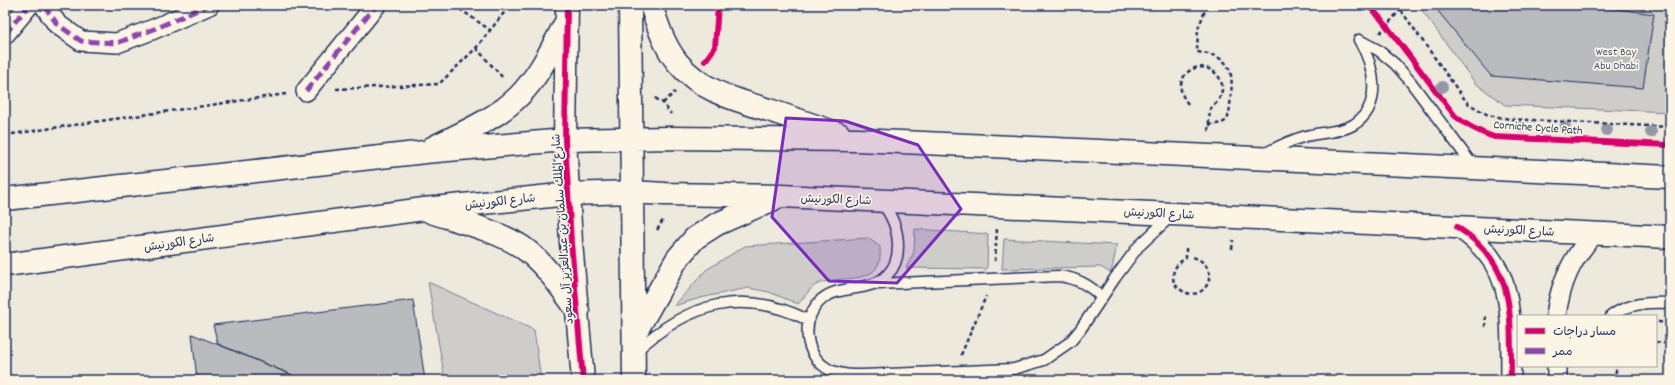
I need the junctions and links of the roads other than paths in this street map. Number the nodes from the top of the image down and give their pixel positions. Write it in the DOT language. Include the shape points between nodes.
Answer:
graph roads {
  1 [pos="29,5"];
  2 [pos="44,5"];
  3 [pos="209,5"];
  4 [pos="376,5"];
  5 [pos="630,5"];
  6 [pos="651,5"];
  7 [pos="567,13"];
  8 [pos="5,34"];
  9 [pos="306,91"];
  10 [pos="631,139"];
  11 [pos="566,140"];
  12 [pos="857,140"];
  13 [pos="425,152"];
  14 [pos="1260,157"];
  15 [pos="1474,167"];
  16 [pos="1670,177"];
  17 [pos="631,192"];
  18 [pos="569,194"];
  19 [pos="781,196"];
  20 [pos="5,198"];
  21 [pos="880,200"];
  22 [pos="424,209"];
  23 [pos="1173,214"];
  24 [pos="1457,227"];
  25 [pos="1595,233"];
  26 [pos="1670,237"];
  27 [pos="5,265"];
  28 [pos="877,284"];
  29 [pos="1102,297"];
  30 [pos="1670,303"];
  31 [pos="578,310"];
  32 [pos="1556,315"];
  33 [pos="1612,315"];
  34 [pos="808,320"];
  35 [pos="634,345"];
  36 [pos="583,380"];
  37 [pos="634,380"];
  38 [pos="1511,380"];
  1 -- 8 [label="street"];
  2 -- 3 [label="street" via="57,24 81,41 117,42"];
  4 -- 9 [label="street"];
  5 -- 10 [label="main road"];
  6 -- 12 [label="main road" via="668,49 682,68 704,86"];
  7 -- 11 [label="main road, شارع الملك سلمان بن عبدالعزيز آل سعود"];
  7 -- 13 [label="main road" via="544,62 520,95 495,115"];
  10 -- 11 [label="main road"];
  10 -- 12 [label="main road"];
  10 -- 17 [label="main road"];
  11 -- 13 [label="main road"];
  11 -- 18 [label="main road, شارع الملك سلمان بن عبدالعزيز آل سعود"];
  12 -- 14 [label="main road"];
  13 -- 20 [label="main road"];
  14 -- 15 [label="main road"];
  14 -- 15 [label="lane" via="1304,136 1345,128 1360,120 1370,106 1373,83 1369,58 1359,40 1378,50 1410,80"];
  15 -- 16 [label="main road"];
  17 -- 18 [label="main road, شارع الكورنيش"];
  17 -- 19 [label="main road, شارع الكورنيش"];
  17 -- 35 [label="main road"];
  18 -- 22 [label="main road, شارع الكورنيش"];
  18 -- 31 [label="main road, شارع الملك سلمان بن عبدالعزيز آل سعود"];
  19 -- 21 [label="main road, شارع الكورنيش"];
  19 -- 35 [label="main road" via="717,224 695,238 678,259"];
  21 -- 23 [label="main road, شارع الكورنيش"];
  21 -- 28 [label="lane" via="895,223 898,250 896,263"];
  22 -- 27 [label="main road, شارع الكورنيش"];
  22 -- 31 [label="main road" via="496,234 522,247 543,266"];
  23 -- 24 [label="main road, شارع الكورنيش"];
  23 -- 29 [label="lane" via="1138,247"];
  24 -- 25 [label="main road, شارع الكورنيش"];
  24 -- 38 [label="street" via="1479,244 1496,266 1502,279 1510,306"];
  25 -- 26 [label="main road, شارع الكورنيش"];
  25 -- 32 [label="street" via="1569,268 1562,285"];
  28 -- 29 [label="lane" via="1059,276 1082,282"];
  28 -- 34 [label="lane" via="830,294 820,301"];
  29 -- 34 [label="lane" via="1070,342 1044,360 1014,369 840,374 829,370 813,354 807,332"];
  30 -- 33 [label="lane" via="1641,303 1628,306"];
  31 -- 36 [label="main road, شارع الملك سلمان بن عبدالعزيز آل سعود"];
  34 -- 35 [label="lane" via="791,312 759,304 733,303 691,313"];
  35 -- 37 [label="main road"];
}
